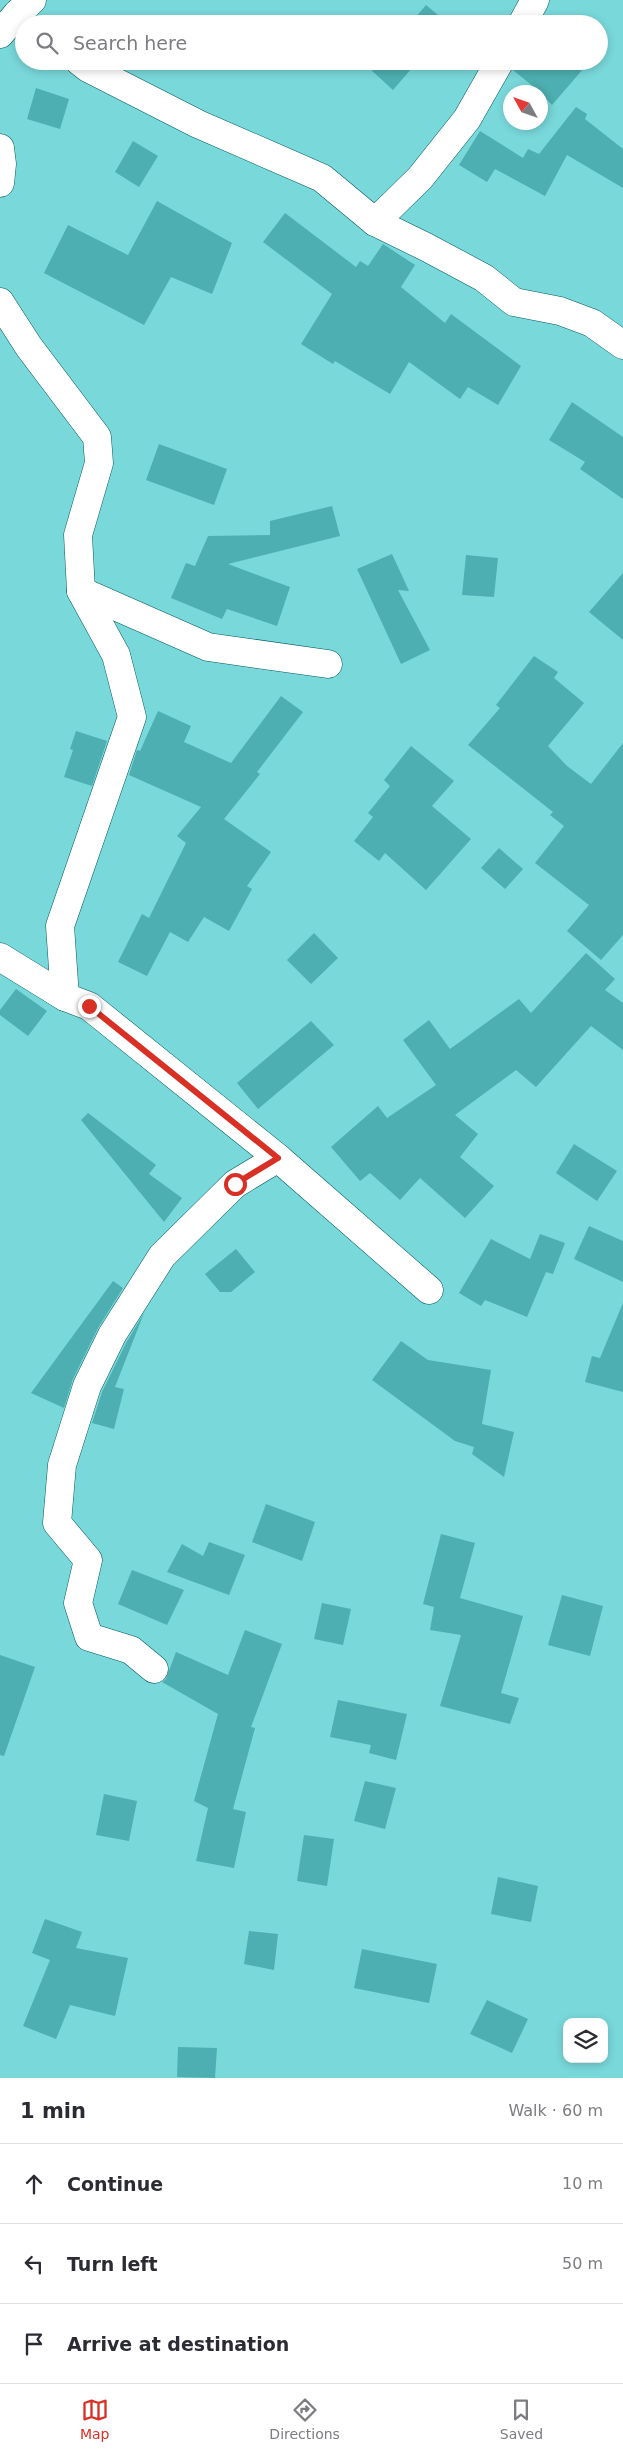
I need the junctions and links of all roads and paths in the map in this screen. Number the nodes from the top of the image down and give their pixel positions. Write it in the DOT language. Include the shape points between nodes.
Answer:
graph roads {
  1 [pos="535,0"];
  2 [pos="527,15"];
  3 [pos="92,70"];
  4 [pos="495,70"];
  5 [pos="0,148"];
  6 [pos="0,183"];
  7 [pos="375,222"];
  8 [pos="0,302"];
  9 [pos="623,345"];
  10 [pos="81,591"];
  11 [pos="328,664"];
  12 [pos="0,957"];
  13 [pos="65,997"];
  14 [pos="278,1158"];
  15 [pos="429,1290"];
  16 [pos="154,1669"];
  1 -- 2 [label="street"];
  3 -- 7 [label="street" via="198,124 322,178"];
  4 -- 7 [label="street" via="467,119 420,178"];
  5 -- 6 [label="street"];
  7 -- 9 [label="street" via="484,278 514,302 560,311 592,323"];
  8 -- 10 [label="street" via="29,347 97,437 99,463 78,535"];
  10 -- 11 [label="street" via="208,646"];
  10 -- 13 [label="street" via="116,655 132,717 60,926"];
  12 -- 13 [label="street"];
  13 -- 14 [label="street" via="89,1006"];
  14 -- 15 [label="street"];
  14 -- 16 [label="street" via="235,1184 162,1256 112,1335 87,1386 62,1465 57,1523 88,1560 78,1603 89,1637 131,1650"];
}
